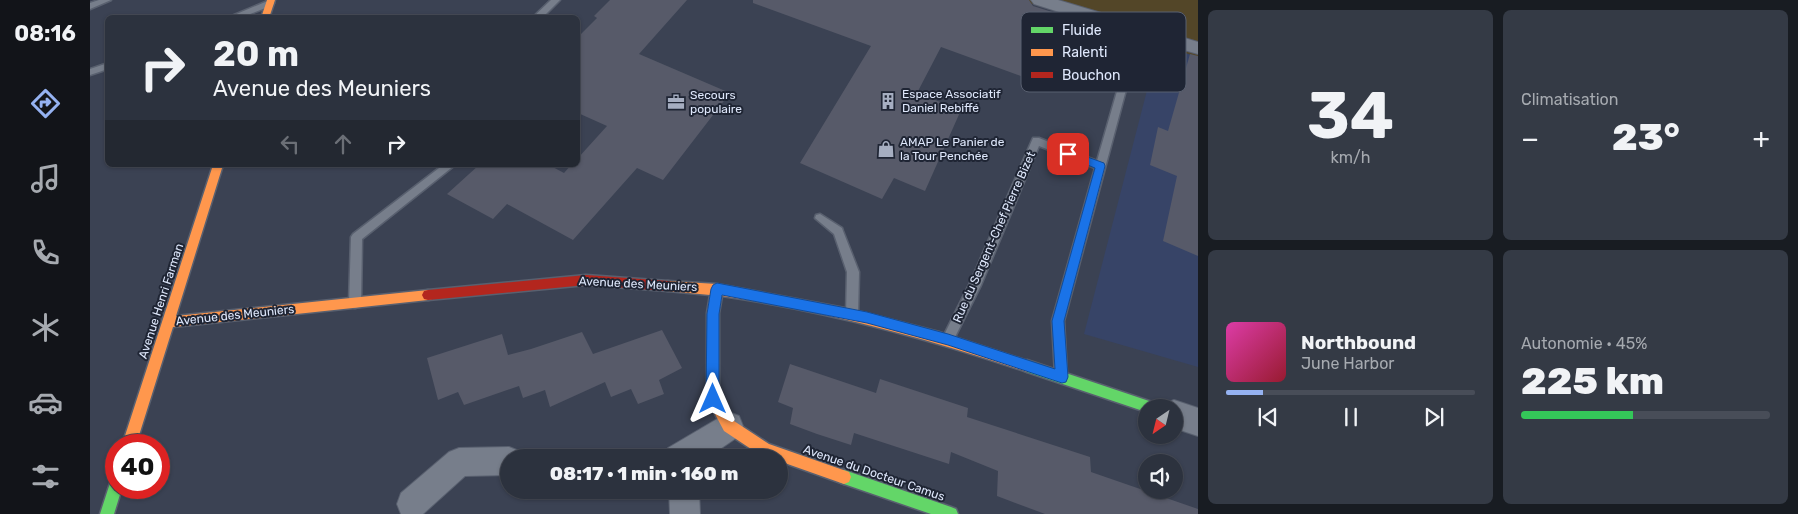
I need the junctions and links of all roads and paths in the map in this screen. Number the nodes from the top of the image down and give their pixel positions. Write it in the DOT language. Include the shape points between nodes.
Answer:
graph roads {
  1 [pos="107,0"];
  2 [pos="556,0"];
  3 [pos="1040,0"];
  4 [pos="270,2"];
  5 [pos="90,6"];
  6 [pos="1078,12"];
  7 [pos="238,15"];
  8 [pos="266,15"];
  9 [pos="539,15"];
  10 [pos="105,67"];
  11 [pos="90,72"];
  12 [pos="1121,92"];
  13 [pos="1100,166"];
  14 [pos="217,167"];
  15 [pos="447,167"];
  16 [pos="820,218"];
  17 [pos="717,289"];
  18 [pos="355,303"];
  19 [pos="852,314"];
  20 [pos="169,322"];
  21 [pos="948,339"];
  22 [pos="1062,377"];
  23 [pos="1138,403"];
  24 [pos="1183,417"];
  25 [pos="1198,422"];
  26 [pos="729,426"];
  27 [pos="133,434"];
  28 [pos="696,449"];
  29 [pos="500,461"];
  30 [pos="112,499"];
  31 [pos="684,499"];
  32 [pos="412,504"];
  33 [pos="107,514"];
  34 [pos="685,514"];
  35 [pos="951,514"];
  1 -- 5 [label="lane"];
  2 -- 9 [label="lane"];
  3 -- 6 [label="street"];
  4 -- 7 [label="lane"];
  4 -- 8 [label="street"];
  10 -- 11 [label="lane"];
  12 -- 13 [label="lane"];
  13 -- 21 [label="lane, Rue du Sergent-Chef Pierre Bizet" via="1036,141 975,285"];
  13 -- 22 [label="lane" via="1058,321"];
  14 -- 20 [label="street, Avenue Henri Farman"];
  15 -- 18 [label="lane" via="357,237"];
  16 -- 19 [label="lane" via="838,231 853,272"];
  17 -- 18 [label="street, Avenue des Meuniers" via="586,280"];
  17 -- 19 [label="street, Avenue des Meuniers"];
  17 -- 26 [label="street, Avenue du Docteur Camus" via="713,314 713,399"];
  18 -- 20 [label="street, Avenue des Meuniers"];
  19 -- 21 [label="street, Avenue des Meuniers"];
  20 -- 27 [label="street, Avenue Henri Farman"];
  21 -- 22 [label="street, Avenue des Meuniers"];
  22 -- 23 [label="street, Avenue des Meuniers"];
  24 -- 25 [label="street"];
  26 -- 28 [label="street"];
  26 -- 35 [label="street, Avenue du Docteur Camus" via="766,450"];
  29 -- 32 [label="street" via="459,462"];
  30 -- 33 [label="street"];
  31 -- 34 [label="street"];
}
